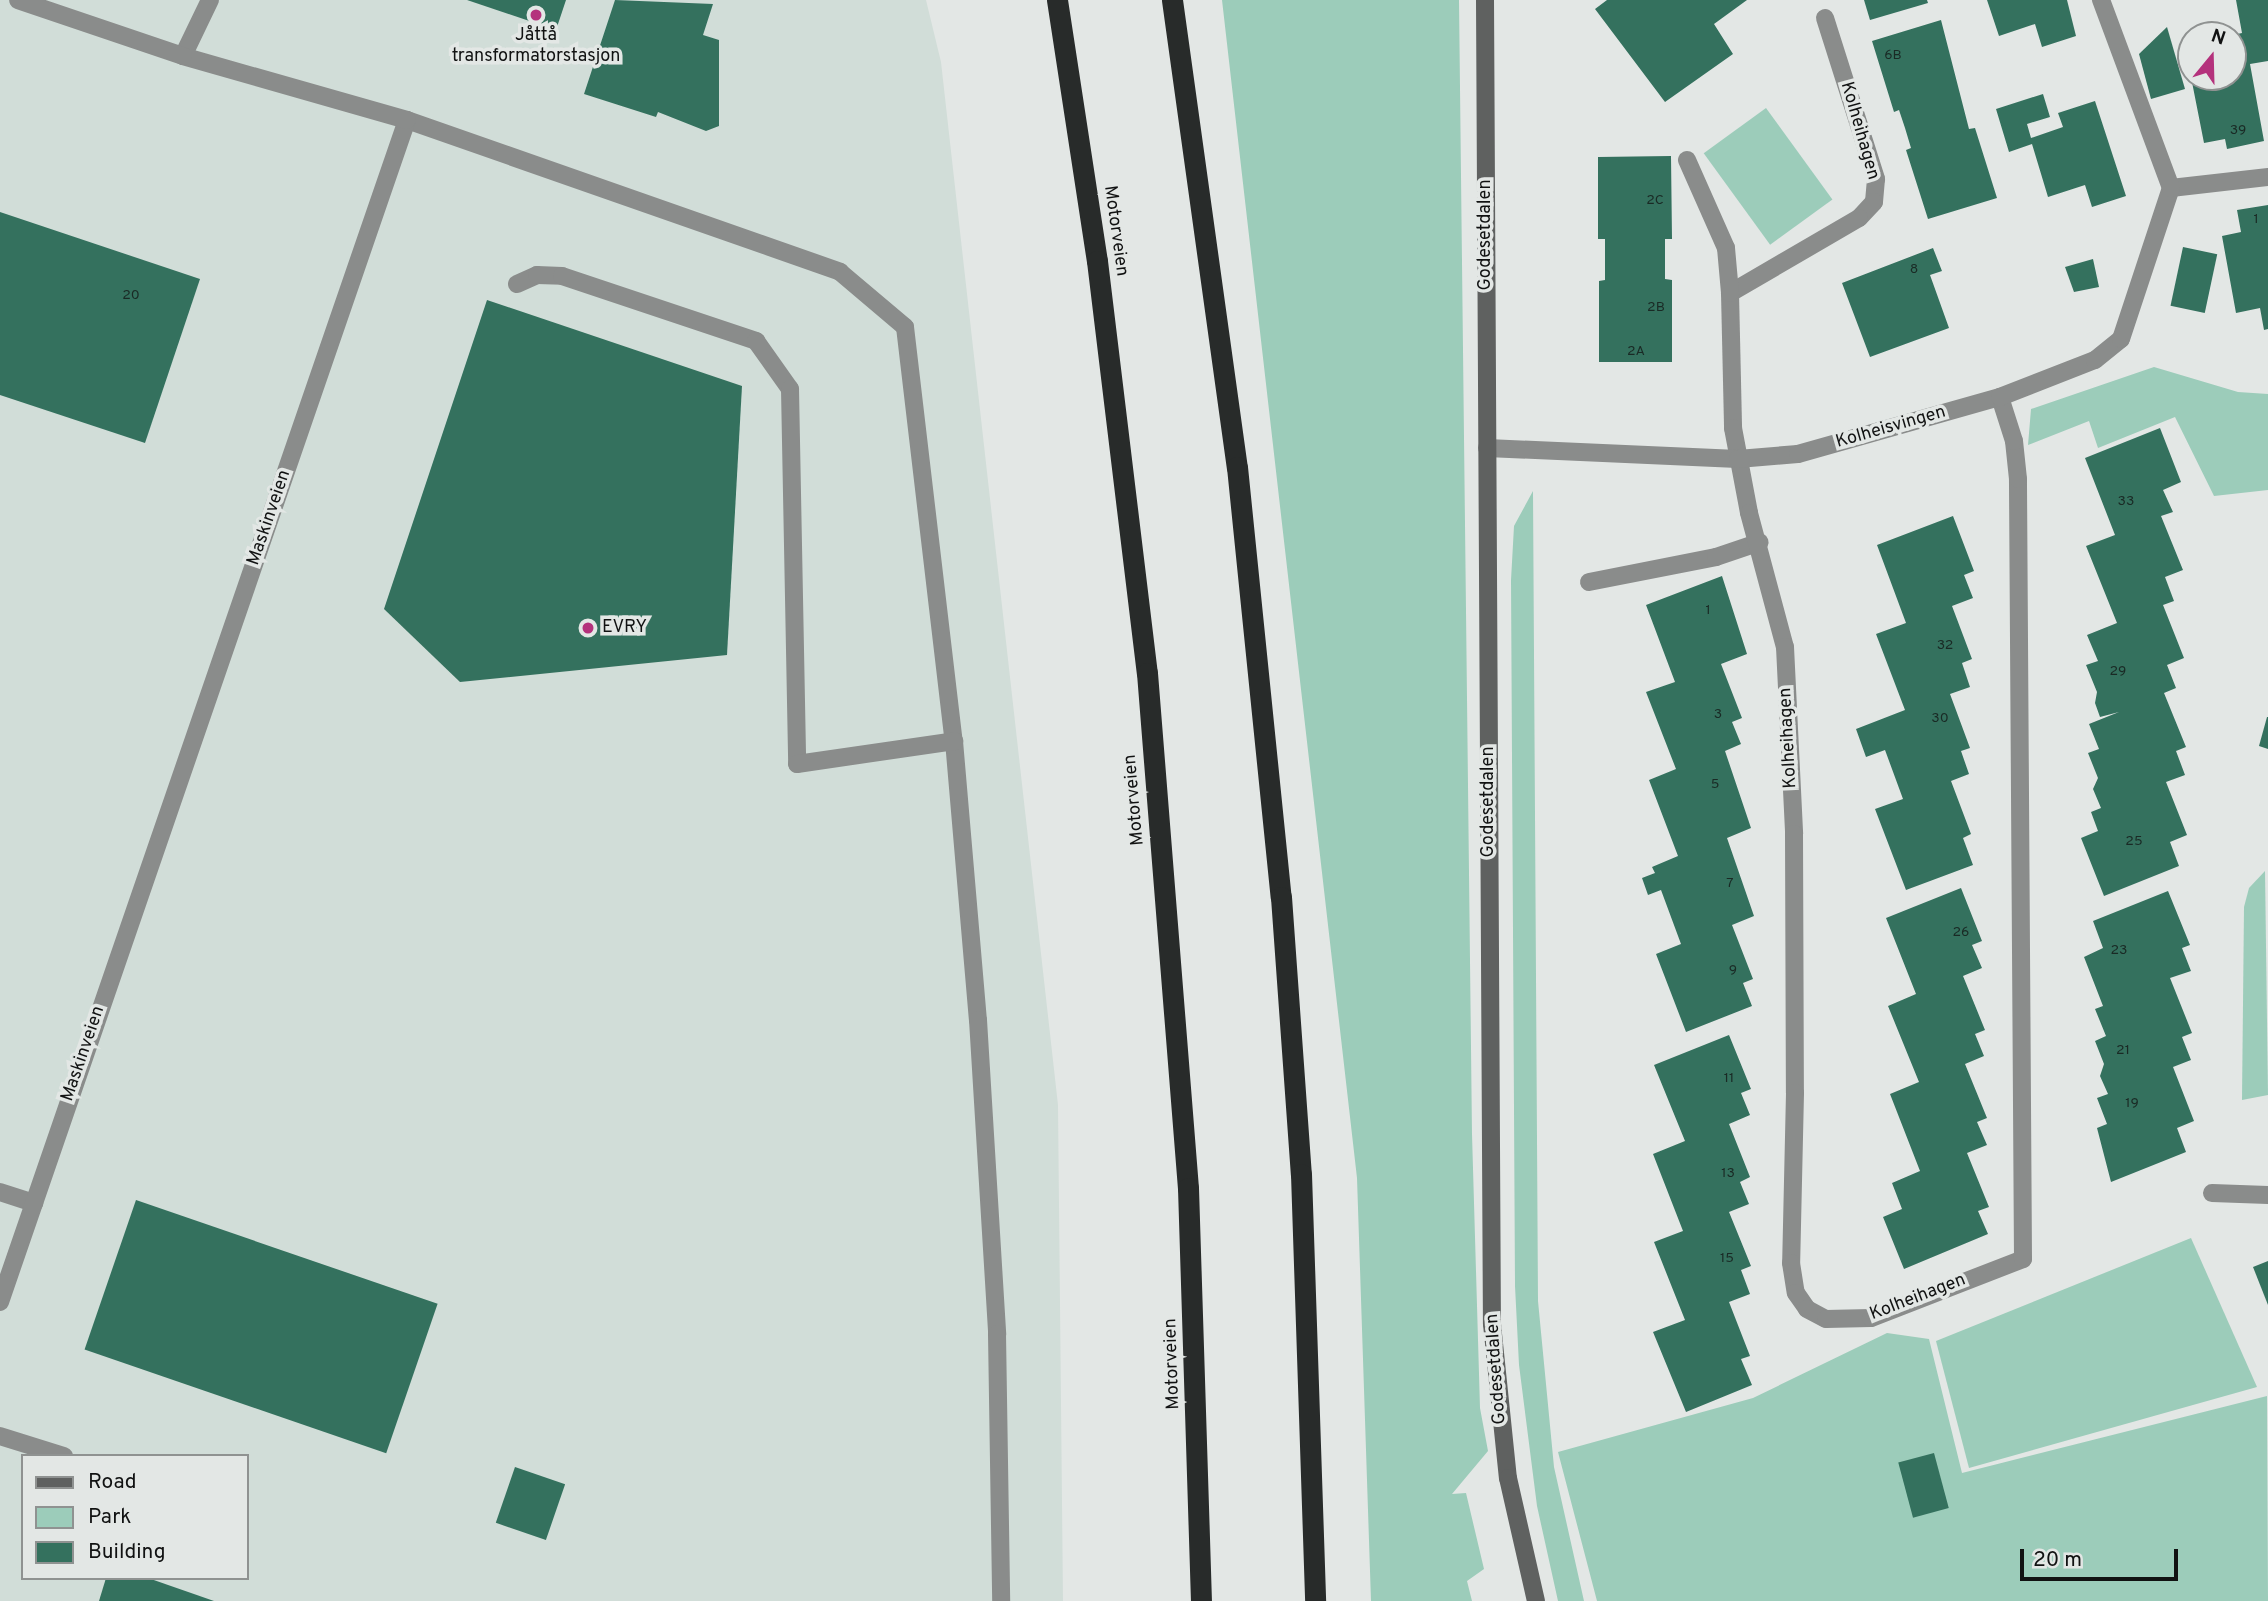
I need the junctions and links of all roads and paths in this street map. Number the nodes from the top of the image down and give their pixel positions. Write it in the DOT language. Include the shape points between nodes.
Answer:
graph roads {
  1 [pos="18,0"];
  2 [pos="210,0"];
  3 [pos="1057,0"];
  4 [pos="1172,0"];
  5 [pos="1485,0"];
  6 [pos="2101,0"];
  7 [pos="1825,18"];
  8 [pos="183,56"];
  9 [pos="407,120"];
  10 [pos="1687,160"];
  11 [pos="2268,177"];
  12 [pos="2171,188"];
  13 [pos="517,284"];
  14 [pos="1730,293"];
  15 [pos="2000,397"];
  16 [pos="1487,447"];
  17 [pos="1738,459"];
  18 [pos="1760,542"];
  19 [pos="1590,582"];
  20 [pos="954,741"];
  21 [pos="0,1192"];
  22 [pos="2212,1193"];
  23 [pos="2268,1195"];
  24 [pos="34,1203"];
  25 [pos="0,1301"];
  26 [pos="0,1436"];
  27 [pos="58,1454"];
  28 [pos="1001,1601"];
  29 [pos="1201,1601"];
  30 [pos="1315,1601"];
  31 [pos="1535,1601"];
  1 -- 8 [label="street"];
  2 -- 8 [label="street"];
  3 -- 29 [label="highway, Motorveien" via="1101,289 1149,700 1188,1188"];
  4 -- 30 [label="highway" via="1235,453 1282,897 1301,1174"];
  5 -- 16 [label="main road, Godesetdalen"];
  6 -- 12 [label="street"];
  7 -- 14 [label="street, Kolheihagen" via="1876,179 1874,202 1859,218"];
  8 -- 9 [label="street"];
  9 -- 20 [label="street" via="840,272 905,327"];
  9 -- 24 [label="street, Maskinveien"];
  10 -- 14 [label="street, Kolheihagen" via="1726,248"];
  11 -- 12 [label="street"];
  12 -- 15 [label="street, Kolheisvingen" via="2120,339 2095,360"];
  13 -- 20 [label="street" via="537,275 562,276 757,341 790,389 797,764"];
  14 -- 17 [label="street, Kolheihagen" via="1733,428"];
  15 -- 17 [label="street, Kolheisvingen" via="1798,454"];
  15 -- 18 [label="street, Kolheihagen" via="2014,441 2018,479 2023,1259 1871,1318 1846,1322 1807,1309 1796,1293 1791,1263 1796,1093 1786,647"];
  16 -- 17 [label="street, Kolheisvingen"];
  16 -- 31 [label="main road, Godesetdalen" via="1492,1324 1508,1478"];
  17 -- 18 [label="street, Kolheihagen"];
  18 -- 19 [label="street" via="1716,557"];
  20 -- 28 [label="street" via="978,1020 997,1334"];
  21 -- 24 [label="street"];
  22 -- 23 [label="street"];
  24 -- 25 [label="street, Maskinveien"];
  26 -- 27 [label="street"];
}
